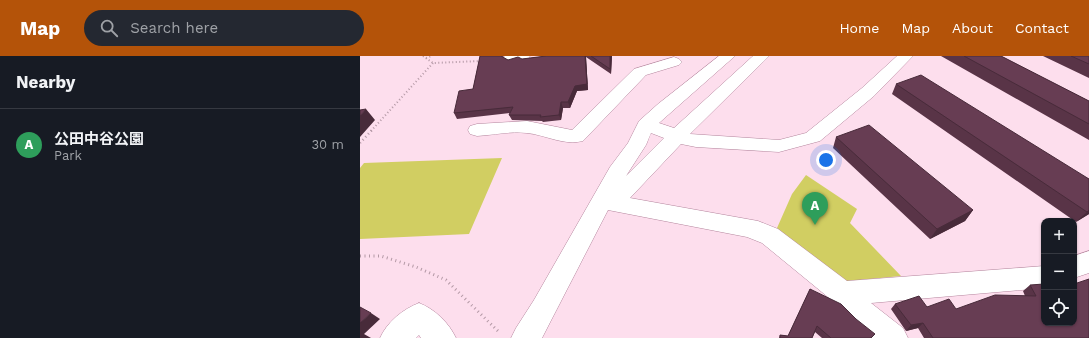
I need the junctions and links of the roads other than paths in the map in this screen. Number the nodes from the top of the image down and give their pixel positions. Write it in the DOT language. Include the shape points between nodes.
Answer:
graph roads {
  1 [pos="728,56"];
  2 [pos="762,56"];
  3 [pos="906,56"];
  4 [pos="643,57"];
  5 [pos="695,68"];
  6 [pos="735,81"];
  7 [pos="489,125"];
  8 [pos="646,126"];
  9 [pos="677,136"];
  10 [pos="607,202"];
  11 [pos="1089,262"];
  12 [pos="1077,266"];
  13 [pos="1041,276"];
  14 [pos="843,293"];
  15 [pos="395,338"];
  16 [pos="441,338"];
  17 [pos="526,338"];
  18 [pos="893,338"];
  1 -- 5 [label="street"];
  2 -- 6 [label="street"];
  3 -- 9 [label="street" via="868,92 813,137 779,146 696,141"];
  4 -- 5 [label="street"];
  5 -- 6 [label="street"];
  5 -- 7 [label="street" via="640,72 576,137 527,127"];
  5 -- 8 [label="street" via="664,108"];
  6 -- 9 [label="street"];
  8 -- 9 [label="street"];
  8 -- 10 [label="street" via="620,167"];
  9 -- 10 [label="street"];
  10 -- 14 [label="street" via="750,228 770,236"];
  10 -- 17 [label="street"];
  11 -- 12 [label="street"];
  13 -- 14 [label="street"];
  14 -- 18 [label="street" via="864,315"];
  15 -- 16 [label="street" via="420,316"];
}
